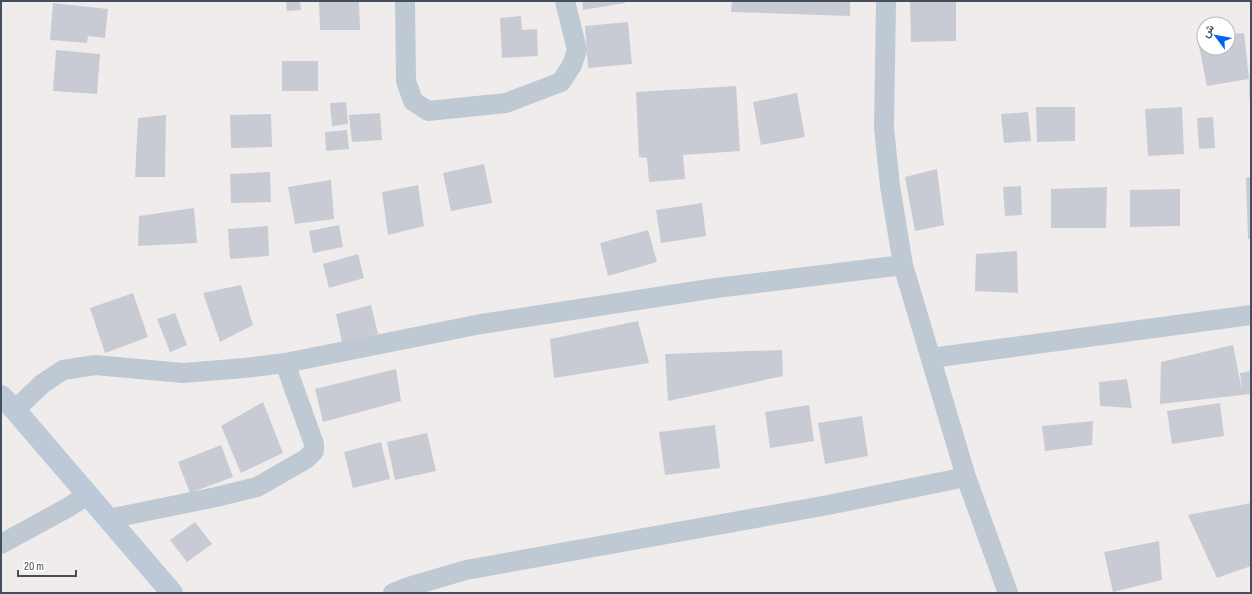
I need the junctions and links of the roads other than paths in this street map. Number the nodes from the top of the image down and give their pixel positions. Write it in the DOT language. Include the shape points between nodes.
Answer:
graph roads {
  1 [pos="405,1"];
  2 [pos="565,1"];
  3 [pos="886,1"];
  4 [pos="903,265"];
  5 [pos="1251,315"];
  6 [pos="931,358"];
  7 [pos="285,363"];
  8 [pos="8,403"];
  9 [pos="966,477"];
  10 [pos="88,495"];
  11 [pos="108,519"];
  12 [pos="1,544"];
  13 [pos="172,593"];
  14 [pos="393,593"];
  15 [pos="1008,593"];
  1 -- 2 [label="street" via="406,81 412,101 428,111 506,103 561,82 572,65 577,50"];
  3 -- 4 [label="street" via="884,128 890,186"];
  4 -- 6 [label="street"];
  4 -- 7 [label="street" via="716,288 481,324"];
  5 -- 6 [label="street"];
  6 -- 9 [label="street"];
  7 -- 8 [label="street" via="183,373 89,366 63,370"];
  7 -- 11 [label="street" via="314,444 314,451 306,459 256,487"];
  8 -- 10 [label="street"];
  9 -- 14 [label="street" via="828,505 466,570"];
  9 -- 15 [label="street"];
  10 -- 11 [label="street"];
  10 -- 12 [label="street"];
  11 -- 13 [label="street"];
}
